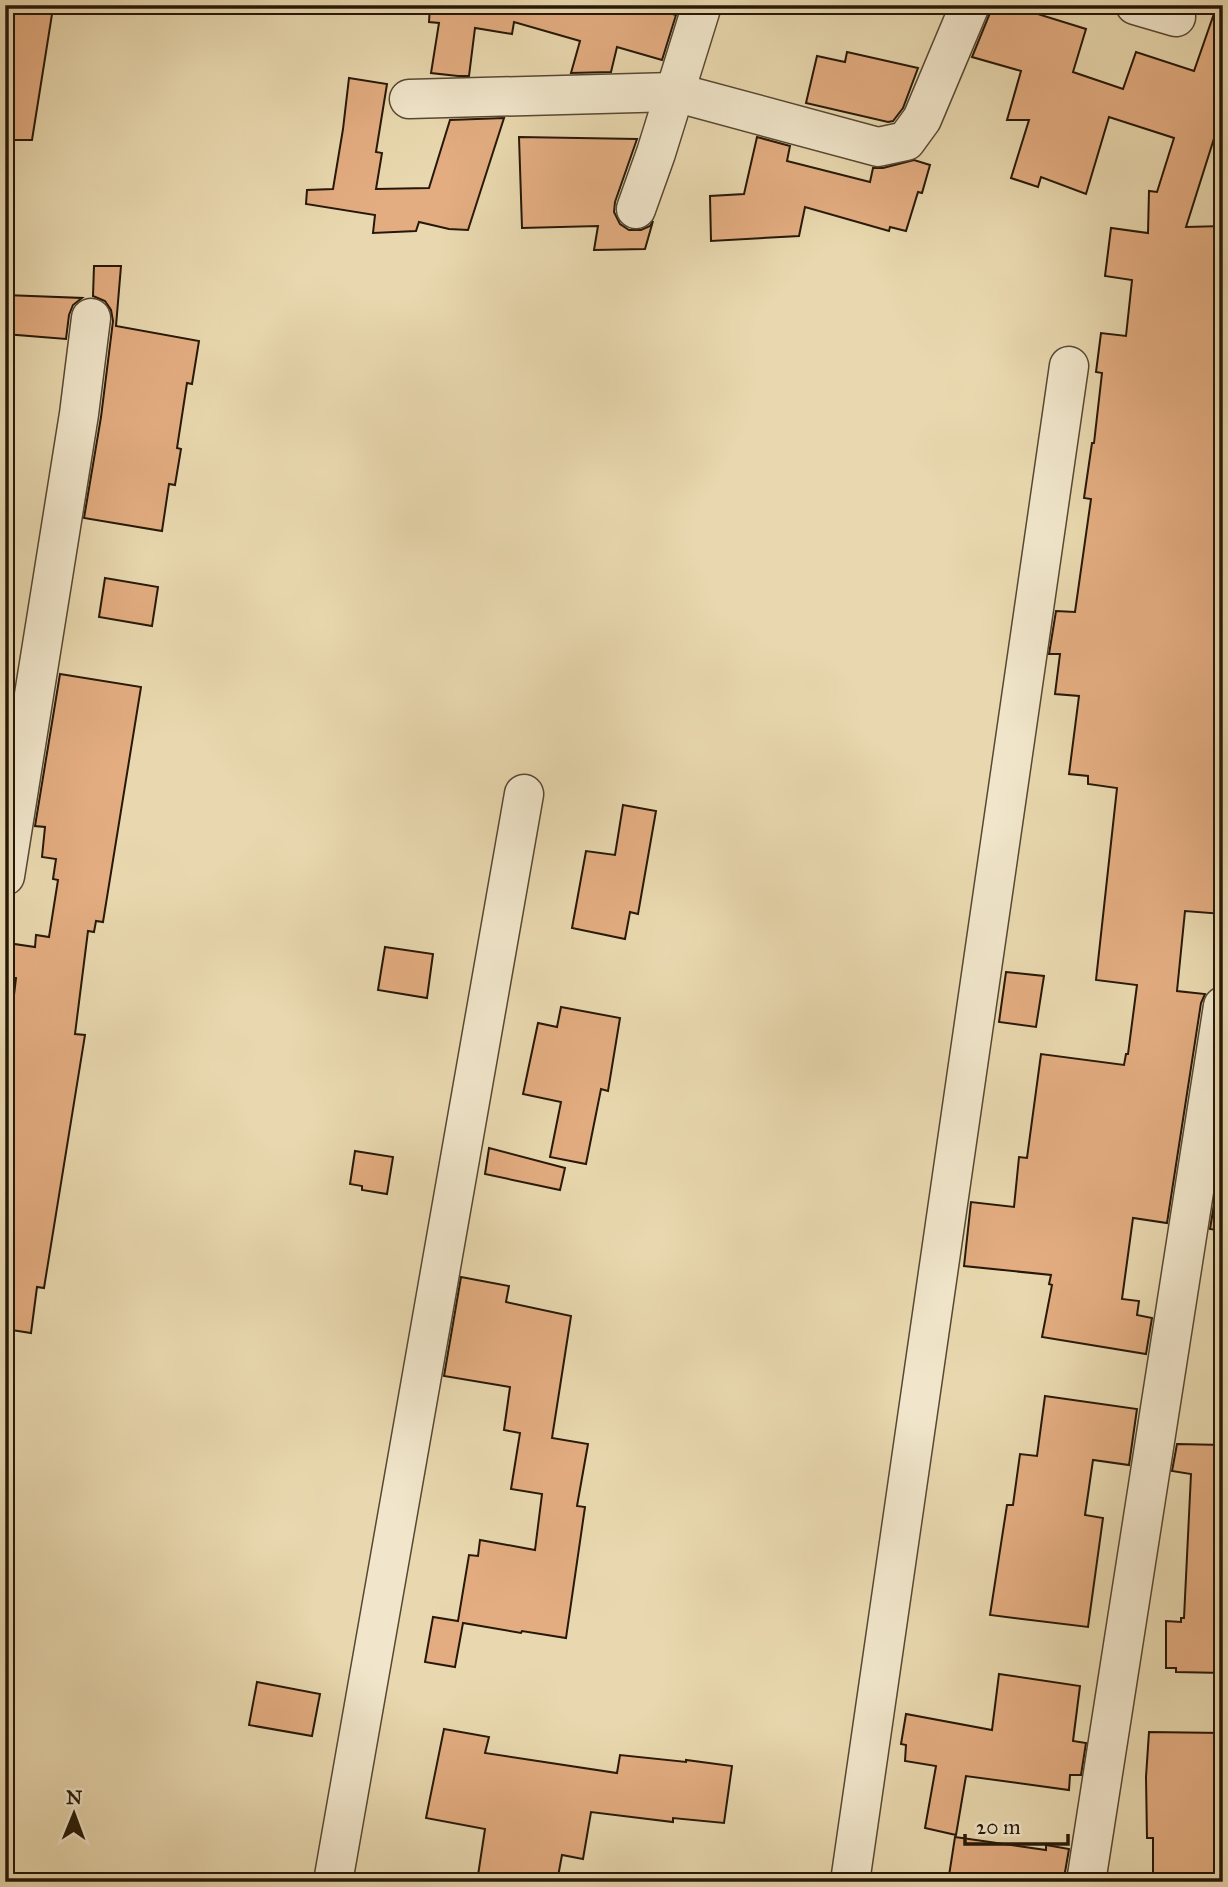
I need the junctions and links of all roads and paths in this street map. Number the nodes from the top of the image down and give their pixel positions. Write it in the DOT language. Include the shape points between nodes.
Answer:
graph roads {
  1 [pos="702,5"];
  2 [pos="970,5"];
  3 [pos="1135,5"];
  4 [pos="1176,17"];
  5 [pos="674,92"];
  6 [pos="410,99"];
  7 [pos="636,209"];
  8 [pos="91,318"];
  9 [pos="1069,366"];
  10 [pos="524,794"];
  11 [pos="5,876"];
  12 [pos="1223,1006"];
  13 [pos="333,1882"];
  14 [pos="850,1882"];
  15 [pos="1086,1882"];
  1 -- 5 [label="street"];
  2 -- 5 [label="street" via="922,119 906,141 878,147"];
  3 -- 4 [label="street"];
  5 -- 6 [label="street"];
  5 -- 7 [label="street"];
  8 -- 11 [label="street"];
  9 -- 14 [label="street"];
  10 -- 13 [label="street"];
  12 -- 15 [label="street"];
}
